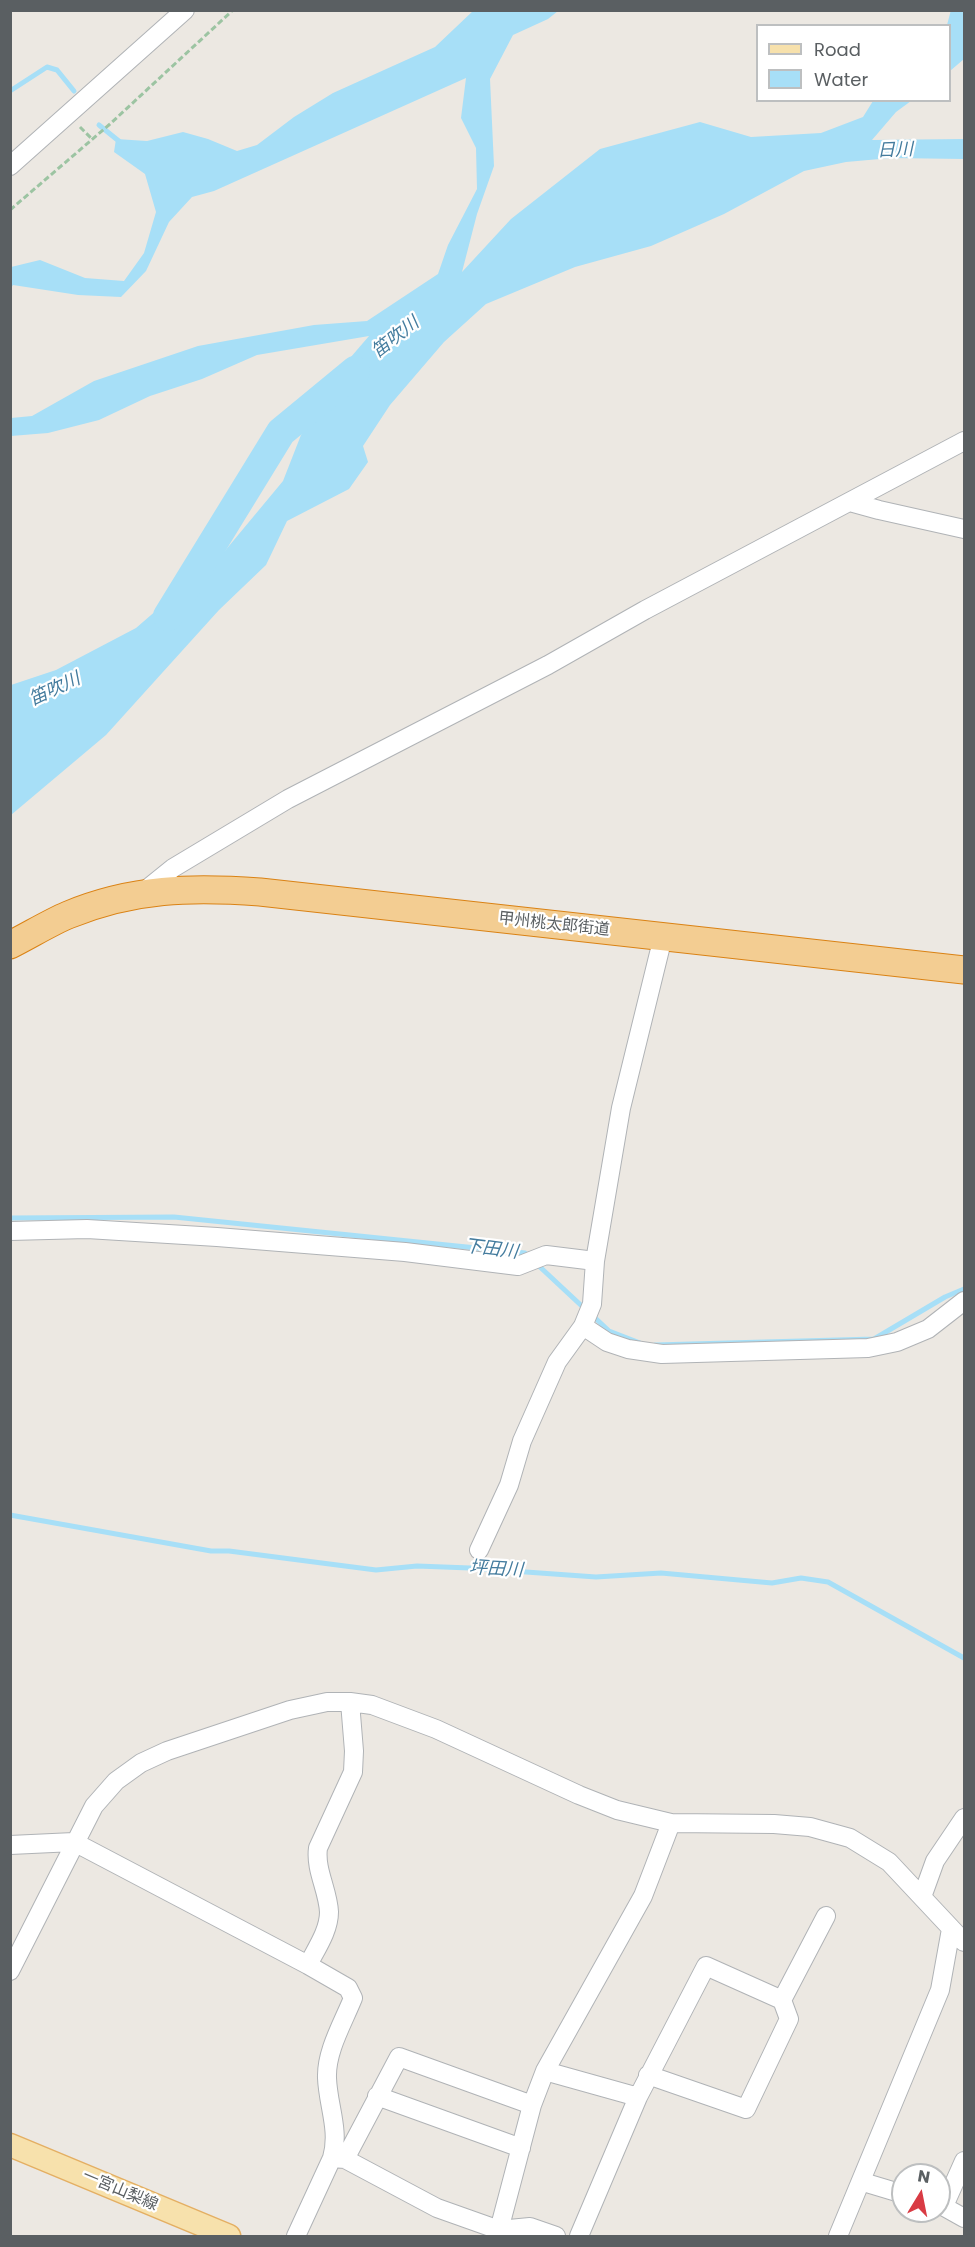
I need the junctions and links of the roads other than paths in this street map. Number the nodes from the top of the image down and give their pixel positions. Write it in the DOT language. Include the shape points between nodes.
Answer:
graph roads {
  1 [pos="185,10"];
  2 [pos="10,166"];
  3 [pos="964,441"];
  4 [pos="850,502"];
  5 [pos="964,529"];
  6 [pos="142,893"];
  7 [pos="663,937"];
  8 [pos="10,945"];
  9 [pos="964,970"];
  10 [pos="10,1231"];
  11 [pos="595,1261"];
  12 [pos="964,1301"];
  13 [pos="583,1325"];
  14 [pos="479,1550"];
  15 [pos="350,1702"];
  16 [pos="964,1818"];
  17 [pos="671,1823"];
  18 [pos="74,1842"];
  19 [pos="10,1845"];
  20 [pos="922,1897"];
  21 [pos="826,1916"];
  22 [pos="958,1936"];
  23 [pos="308,1965"];
  24 [pos="10,1971"];
  25 [pos="782,2000"];
  26 [pos="545,2070"];
  27 [pos="648,2075"];
  28 [pos="377,2096"];
  29 [pos="638,2097"];
  30 [pos="532,2105"];
  31 [pos="10,2145"];
  32 [pos="521,2148"];
  33 [pos="338,2158"];
  34 [pos="964,2161"];
  35 [pos="863,2182"];
  36 [pos="951,2186"];
  37 [pos="891,2190"];
  38 [pos="499,2230"];
  39 [pos="229,2236"];
  40 [pos="296,2236"];
  41 [pos="556,2236"];
  42 [pos="579,2236"];
  43 [pos="838,2236"];
  1 -- 2 [label="street"];
  3 -- 4 [label="street"];
  4 -- 5 [label="street"];
  4 -- 6 [label="street" via="548,665 288,799 173,868"];
  6 -- 7 [label="highway, 甲州桃太郎街道" via="190,889 260,892"];
  6 -- 8 [label="highway, 甲州桃太郎街道" via="68,915"];
  7 -- 9 [label="highway, 甲州桃太郎街道"];
  7 -- 11 [label="street" via="621,1108"];
  10 -- 11 [label="street" via="87,1229 217,1237 405,1252 518,1266 546,1255"];
  11 -- 13 [label="street" via="592,1304"];
  12 -- 13 [label="street" via="928,1329 897,1342 868,1348 662,1354 628,1349"];
  13 -- 14 [label="street" via="557,1362"];
  15 -- 17 [label="street" via="372,1705 436,1729 617,1810"];
  15 -- 18 [label="street" via="327,1702 290,1710 141,1763 116,1781 94,1806"];
  15 -- 23 [label="street" via="353,1772 318,1848 316,1860 329,1911 327,1928"];
  16 -- 20 [label="street" via="935,1860"];
  17 -- 20 [label="street" via="810,1827 850,1838 889,1862"];
  17 -- 26 [label="street" via="643,1896"];
  18 -- 19 [label="street"];
  18 -- 23 [label="street"];
  18 -- 24 [label="street"];
  20 -- 22 [label="street"];
  21 -- 25 [label="street"];
  22 -- 35 [label="street"];
  23 -- 33 [label="street" via="348,1988 353,1998 328,2060"];
  25 -- 27 [label="street" via="706,1966"];
  25 -- 27 [label="street" via="789,2019 746,2109"];
  26 -- 29 [label="street"];
  26 -- 30 [label="street"];
  27 -- 29 [label="street"];
  28 -- 30 [label="street" via="399,2057"];
  28 -- 32 [label="street"];
  28 -- 33 [label="street"];
  29 -- 42 [label="street"];
  30 -- 32 [label="street"];
  31 -- 39 [label="main road, 一宮山梨線"];
  32 -- 38 [label="street"];
  33 -- 38 [label="street" via="437,2208"];
  33 -- 40 [label="street"];
  34 -- 36 [label="street"];
  35 -- 37 [label="street"];
  35 -- 43 [label="street"];
  38 -- 41 [label="street" via="530,2227"];
}
